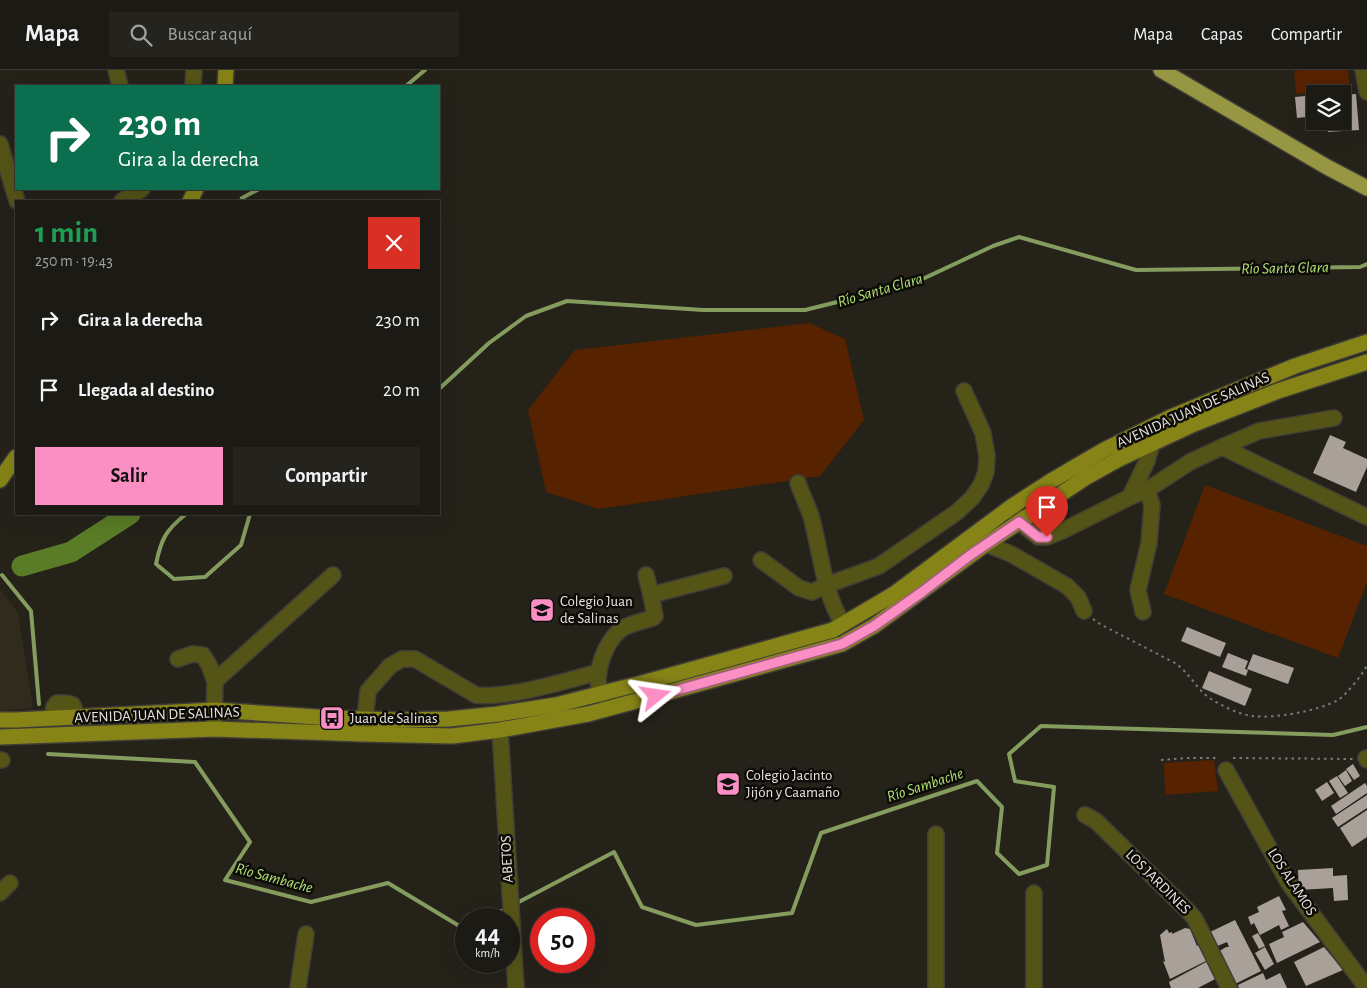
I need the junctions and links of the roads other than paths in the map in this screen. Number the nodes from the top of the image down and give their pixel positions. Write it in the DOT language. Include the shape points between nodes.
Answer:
graph roads {
  1 [pos="116,70"];
  2 [pos="194,70"];
  3 [pos="226,70"];
  4 [pos="1161,70"];
  5 [pos="1364,70"];
  6 [pos="120,85"];
  7 [pos="193,85"];
  8 [pos="225,85"];
  9 [pos="1367,92"];
  10 [pos="0,144"];
  11 [pos="13,170"];
  12 [pos="15,186"];
  13 [pos="1367,188"];
  14 [pos="140,190"];
  15 [pos="124,200"];
  16 [pos="1367,342"];
  17 [pos="1367,362"];
  18 [pos="964,391"];
  19 [pos="1334,418"];
  20 [pos="1152,443"];
  21 [pos="1222,446"];
  22 [pos="15,458"];
  23 [pos="0,480"];
  24 [pos="798,483"];
  25 [pos="1147,490"];
  26 [pos="1130,497"];
  27 [pos="1011,507"];
  28 [pos="1367,517"];
  29 [pos="1019,522"];
  30 [pos="986,544"];
  31 [pos="761,560"];
  32 [pos="333,575"];
  33 [pos="646,575"];
  34 [pos="724,576"];
  35 [pos="827,585"];
  36 [pos="651,595"];
  37 [pos="1084,611"];
  38 [pos="1143,612"];
  39 [pos="843,624"];
  40 [pos="178,658"];
  41 [pos="599,672"];
  42 [pos="215,681"];
  43 [pos="601,694"];
  44 [pos="215,710"];
  45 [pos="604,710"];
  46 [pos="365,719"];
  47 [pos="0,720"];
  48 [pos="214,729"];
  49 [pos="500,730"];
  50 [pos="0,737"];
  51 [pos="1226,770"];
  52 [pos="1086,815"];
  53 [pos="936,834"];
  54 [pos="1034,893"];
  55 [pos="306,934"];
  56 [pos="298,988"];
  57 [pos="516,988"];
  58 [pos="936,988"];
  59 [pos="1034,988"];
  60 [pos="1229,988"];
  61 [pos="1367,988"];
  1 -- 6 [label="street"];
  2 -- 7 [label="street"];
  3 -- 8 [label="main road"];
  4 -- 13 [label="highway"];
  5 -- 9 [label="street"];
  10 -- 11 [label="street"];
  11 -- 12 [label="street"];
  14 -- 15 [label="street"];
  16 -- 27 [label="main road, AVENIDA JUAN DE SALINAS" via="1295,366 1171,417 1104,450"];
  17 -- 20 [label="main road, AVENIDA JUAN DE SALINAS" via="1278,391"];
  18 -- 35 [label="street" via="983,433 988,456 986,472 972,498 879,566"];
  19 -- 21 [label="street" via="1259,431"];
  20 -- 26 [label="street"];
  20 -- 29 [label="main road, AVENIDA JUAN DE SALINAS" via="1085,478"];
  21 -- 25 [label="street"];
  21 -- 28 [label="street"];
  22 -- 23 [label="main road"];
  24 -- 35 [label="street" via="811,516"];
  25 -- 26 [label="street"];
  25 -- 38 [label="street" via="1152,505 1149,543 1138,590"];
  26 -- 29 [label="street" via="1047,537 1038,537"];
  27 -- 29 [label="street"];
  27 -- 39 [label="main road, AVENIDA JUAN DE SALINAS" via="894,594"];
  29 -- 30 [label="main road, AVENIDA JUAN DE SALINAS"];
  30 -- 37 [label="street" via="1011,554 1067,586 1078,597"];
  30 -- 45 [label="main road, AVENIDA JUAN DE SALINAS" via="874,626 842,644"];
  31 -- 35 [label="street" via="799,588 812,592"];
  32 -- 42 [label="street"];
  33 -- 36 [label="street"];
  34 -- 36 [label="street"];
  35 -- 39 [label="street"];
  36 -- 41 [label="street" via="655,616 621,629 604,654"];
  39 -- 43 [label="main road, AVENIDA JUAN DE SALINAS" via="833,630"];
  40 -- 42 [label="street" via="203,655"];
  41 -- 43 [label="street"];
  41 -- 46 [label="street" via="548,686 485,696 476,695 414,659 402,658 390,666 368,692"];
  42 -- 44 [label="street"];
  43 -- 45 [label="main road"];
  43 -- 46 [label="main road, AVENIDA JUAN DE SALINAS" via="498,714 423,720"];
  44 -- 46 [label="main road, AVENIDA JUAN DE SALINAS"];
  44 -- 47 [label="main road, AVENIDA JUAN DE SALINAS"];
  44 -- 48 [label="street"];
  45 -- 49 [label="main road, AVENIDA JUAN DE SALINAS"];
  48 -- 49 [label="main road, AVENIDA JUAN DE SALINAS" via="452,736"];
  48 -- 50 [label="main road, AVENIDA JUAN DE SALINAS"];
  49 -- 57 [label="street, ABETOS"];
  51 -- 61 [label="street, LOS ALAMOS" via="1288,882"];
  52 -- 60 [label="street, LOS JARDINES" via="1191,914"];
  53 -- 58 [label="street"];
  54 -- 59 [label="street"];
  55 -- 56 [label="street"];
}
